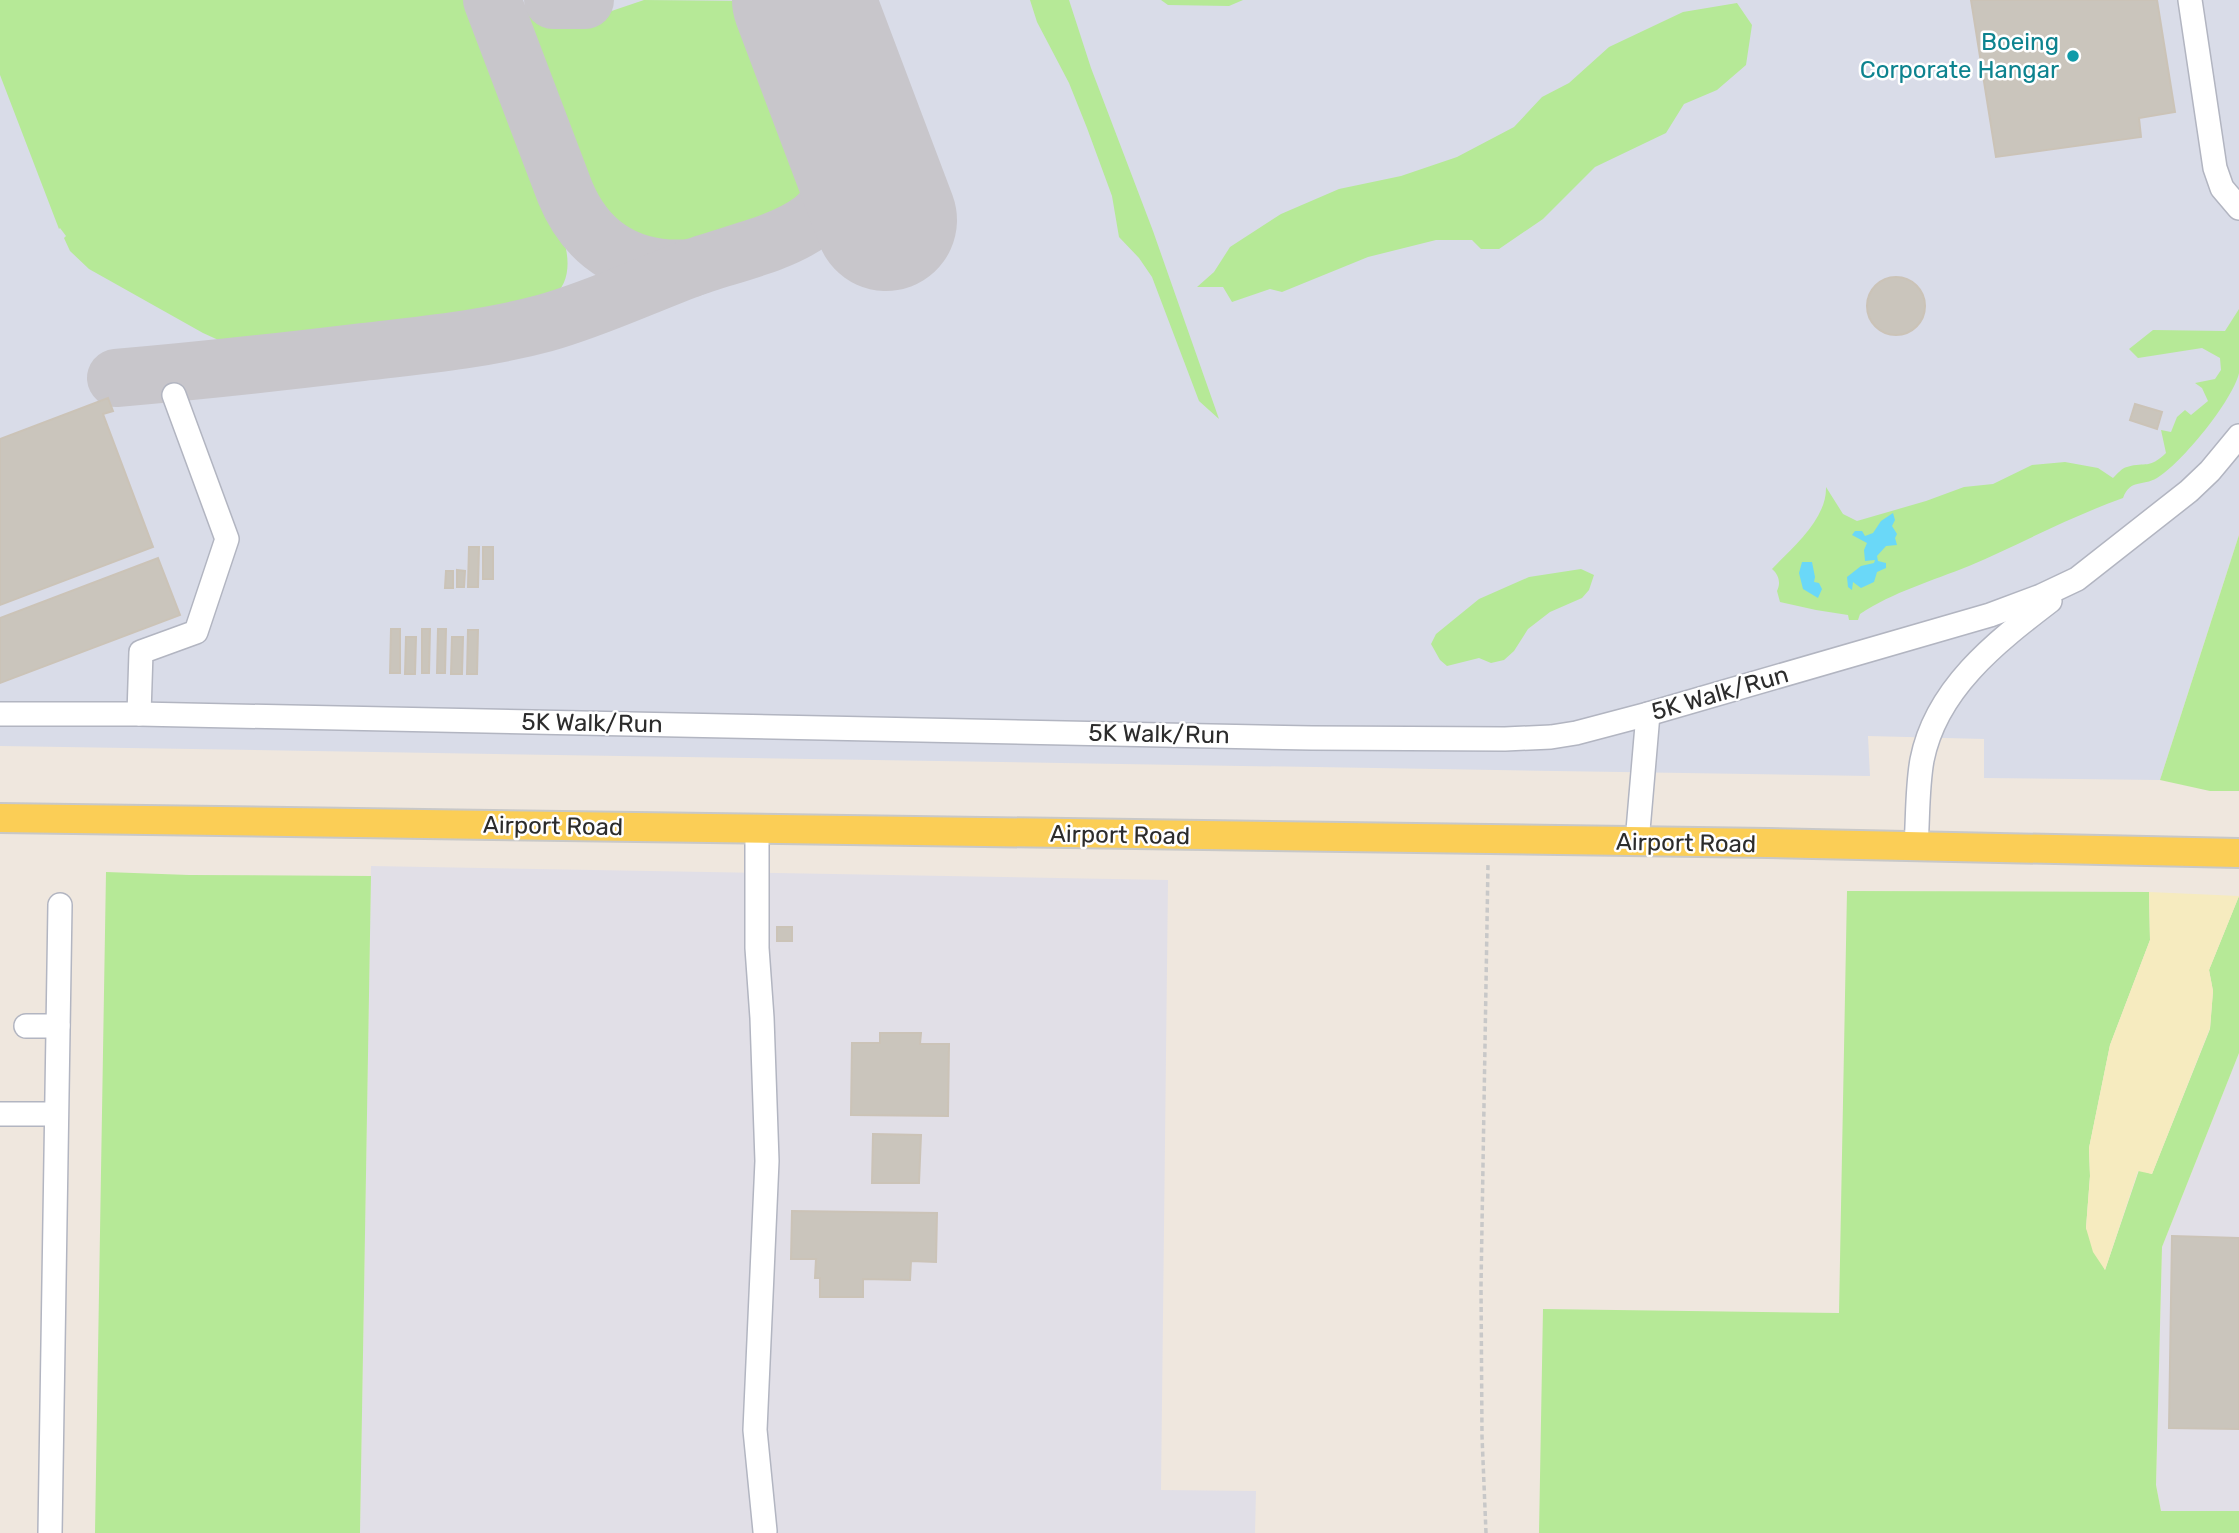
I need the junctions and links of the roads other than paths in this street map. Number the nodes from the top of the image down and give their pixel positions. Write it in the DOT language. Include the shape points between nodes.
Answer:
graph roads {
  1 [pos="2190,0"];
  2 [pos="2239,208"];
  3 [pos="174,395"];
  4 [pos="2239,436"];
  5 [pos="2077,579"];
  6 [pos="0,714"];
  7 [pos="139,714"];
  8 [pos="1648,714"];
  9 [pos="0,818"];
  10 [pos="757,830"];
  11 [pos="1637,842"];
  12 [pos="1916,846"];
  13 [pos="2239,853"];
  14 [pos="60,905"];
  15 [pos="26,1026"];
  16 [pos="58,1026"];
  17 [pos="0,1114"];
  18 [pos="56,1114"];
  19 [pos="765,1531"];
  20 [pos="51,1533"];
  1 -- 2 [label="lane" via="2215,168 2222,188"];
  3 -- 7 [label="lane" via="227,538 195,632 141,652"];
  4 -- 5 [label="lane, 5K Walk/Run" via="2189,491"];
  5 -- 8 [label="lane, 5K Walk/Run" via="1990,615"];
  5 -- 12 [label="lane" via="1985,654 1945,700 1923,757"];
  6 -- 7 [label="lane, 5K Walk/Run"];
  7 -- 8 [label="lane, 5K Walk/Run" via="1505,739 1576,733"];
  8 -- 11 [label="lane"];
  9 -- 10 [label="main road, Airport Road"];
  10 -- 11 [label="main road, Airport Road"];
  10 -- 19 [label="lane" via="757,948 767,1161 755,1430"];
  11 -- 12 [label="main road, Airport Road"];
  12 -- 13 [label="main road, Airport Road"];
  14 -- 16 [label="lane"];
  15 -- 16 [label="lane"];
  16 -- 18 [label="lane"];
  17 -- 18 [label="lane"];
  18 -- 20 [label="lane"];
}
